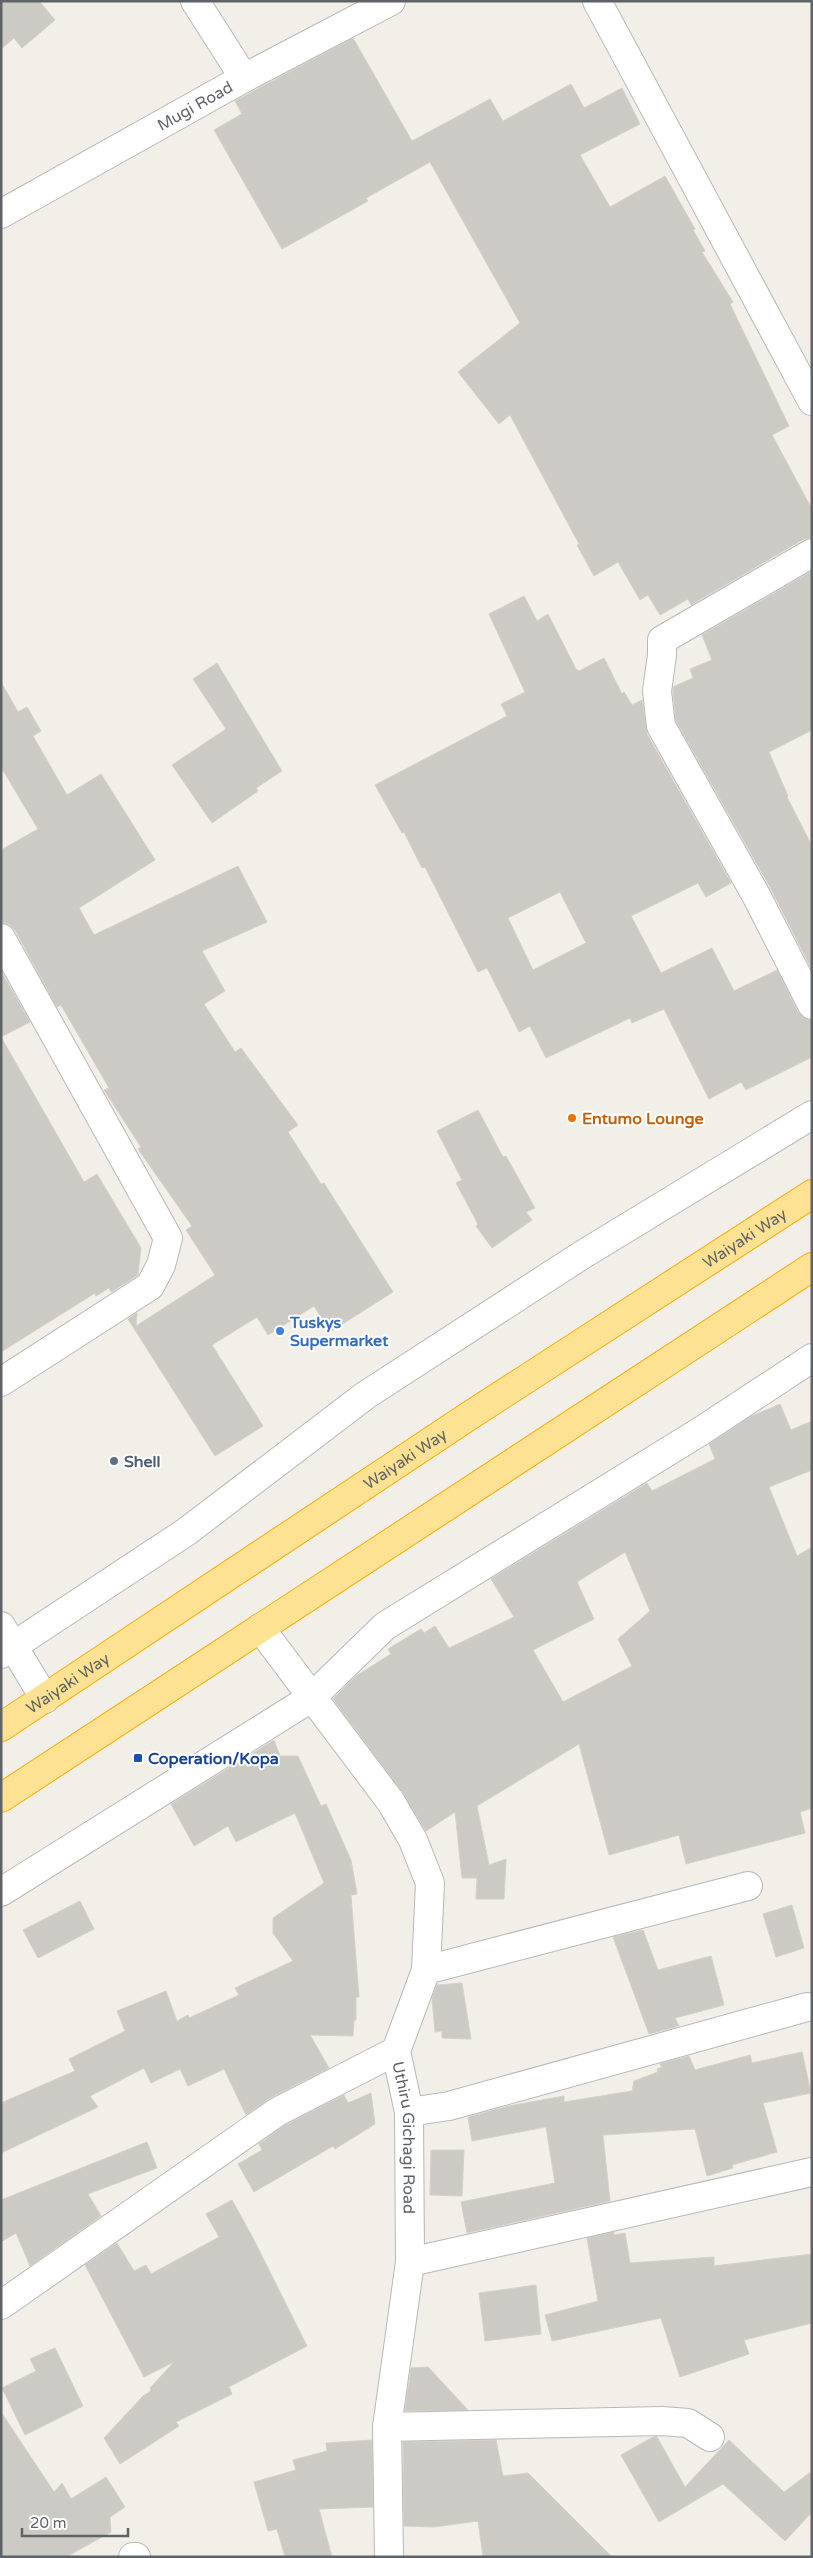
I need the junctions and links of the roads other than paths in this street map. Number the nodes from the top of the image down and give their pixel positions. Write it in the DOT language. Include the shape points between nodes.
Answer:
graph roads {
  1 [pos="194,1"];
  2 [pos="391,1"];
  3 [pos="597,1"];
  4 [pos="244,78"];
  5 [pos="1,214"];
  6 [pos="812,401"];
  7 [pos="812,553"];
  8 [pos="1,938"];
  9 [pos="812,1005"];
  10 [pos="812,1114"];
  11 [pos="812,1194"];
  12 [pos="812,1267"];
  13 [pos="812,1358"];
  14 [pos="1,1382"];
  15 [pos="260,1628"];
  16 [pos="5,1642"];
  17 [pos="311,1698"];
  18 [pos="44,1699"];
  19 [pos="1,1727"];
  20 [pos="1,1798"];
  21 [pos="748,1886"];
  22 [pos="1,1892"];
  23 [pos="426,1970"];
  24 [pos="807,2007"];
  25 [pos="396,2051"];
  26 [pos="410,2112"];
  27 [pos="812,2172"];
  28 [pos="410,2262"];
  29 [pos="1,2305"];
  30 [pos="388,2427"];
  31 [pos="710,2437"];
  32 [pos="389,2557"];
  1 -- 4 [label="street"];
  2 -- 4 [label="street, Mugi Road"];
  3 -- 6 [label="street"];
  4 -- 5 [label="street, Mugi Road"];
  7 -- 9 [label="street" via="662,640 657,691 661,726 757,897"];
  8 -- 14 [label="street" via="168,1238 161,1265 150,1286"];
  10 -- 16 [label="street" via="582,1255 366,1395 186,1532"];
  11 -- 18 [label="highway, Waiyaki Way" via="460,1422"];
  12 -- 15 [label="highway"];
  13 -- 17 [label="street" via="701,1431 385,1626"];
  15 -- 17 [label="street, Uthiru Gichagi Road"];
  15 -- 20 [label="highway"];
  16 -- 18 [label="street"];
  17 -- 22 [label="street"];
  17 -- 23 [label="street, Uthiru Gichagi Road" via="391,1802 413,1840 430,1883"];
  18 -- 19 [label="highway, Waiyaki Way"];
  21 -- 23 [label="street"];
  23 -- 25 [label="street, Uthiru Gichagi Road"];
  24 -- 26 [label="street" via="459,2104"];
  25 -- 26 [label="street, Uthiru Gichagi Road"];
  25 -- 29 [label="street" via="277,2112"];
  26 -- 28 [label="street, Uthiru Gichagi Road"];
  27 -- 28 [label="street"];
  28 -- 30 [label="street, Uthiru Gichagi Road"];
  30 -- 31 [label="street" via="662,2421 688,2423"];
  30 -- 32 [label="street, Uthiru Gichagi Road"];
}
